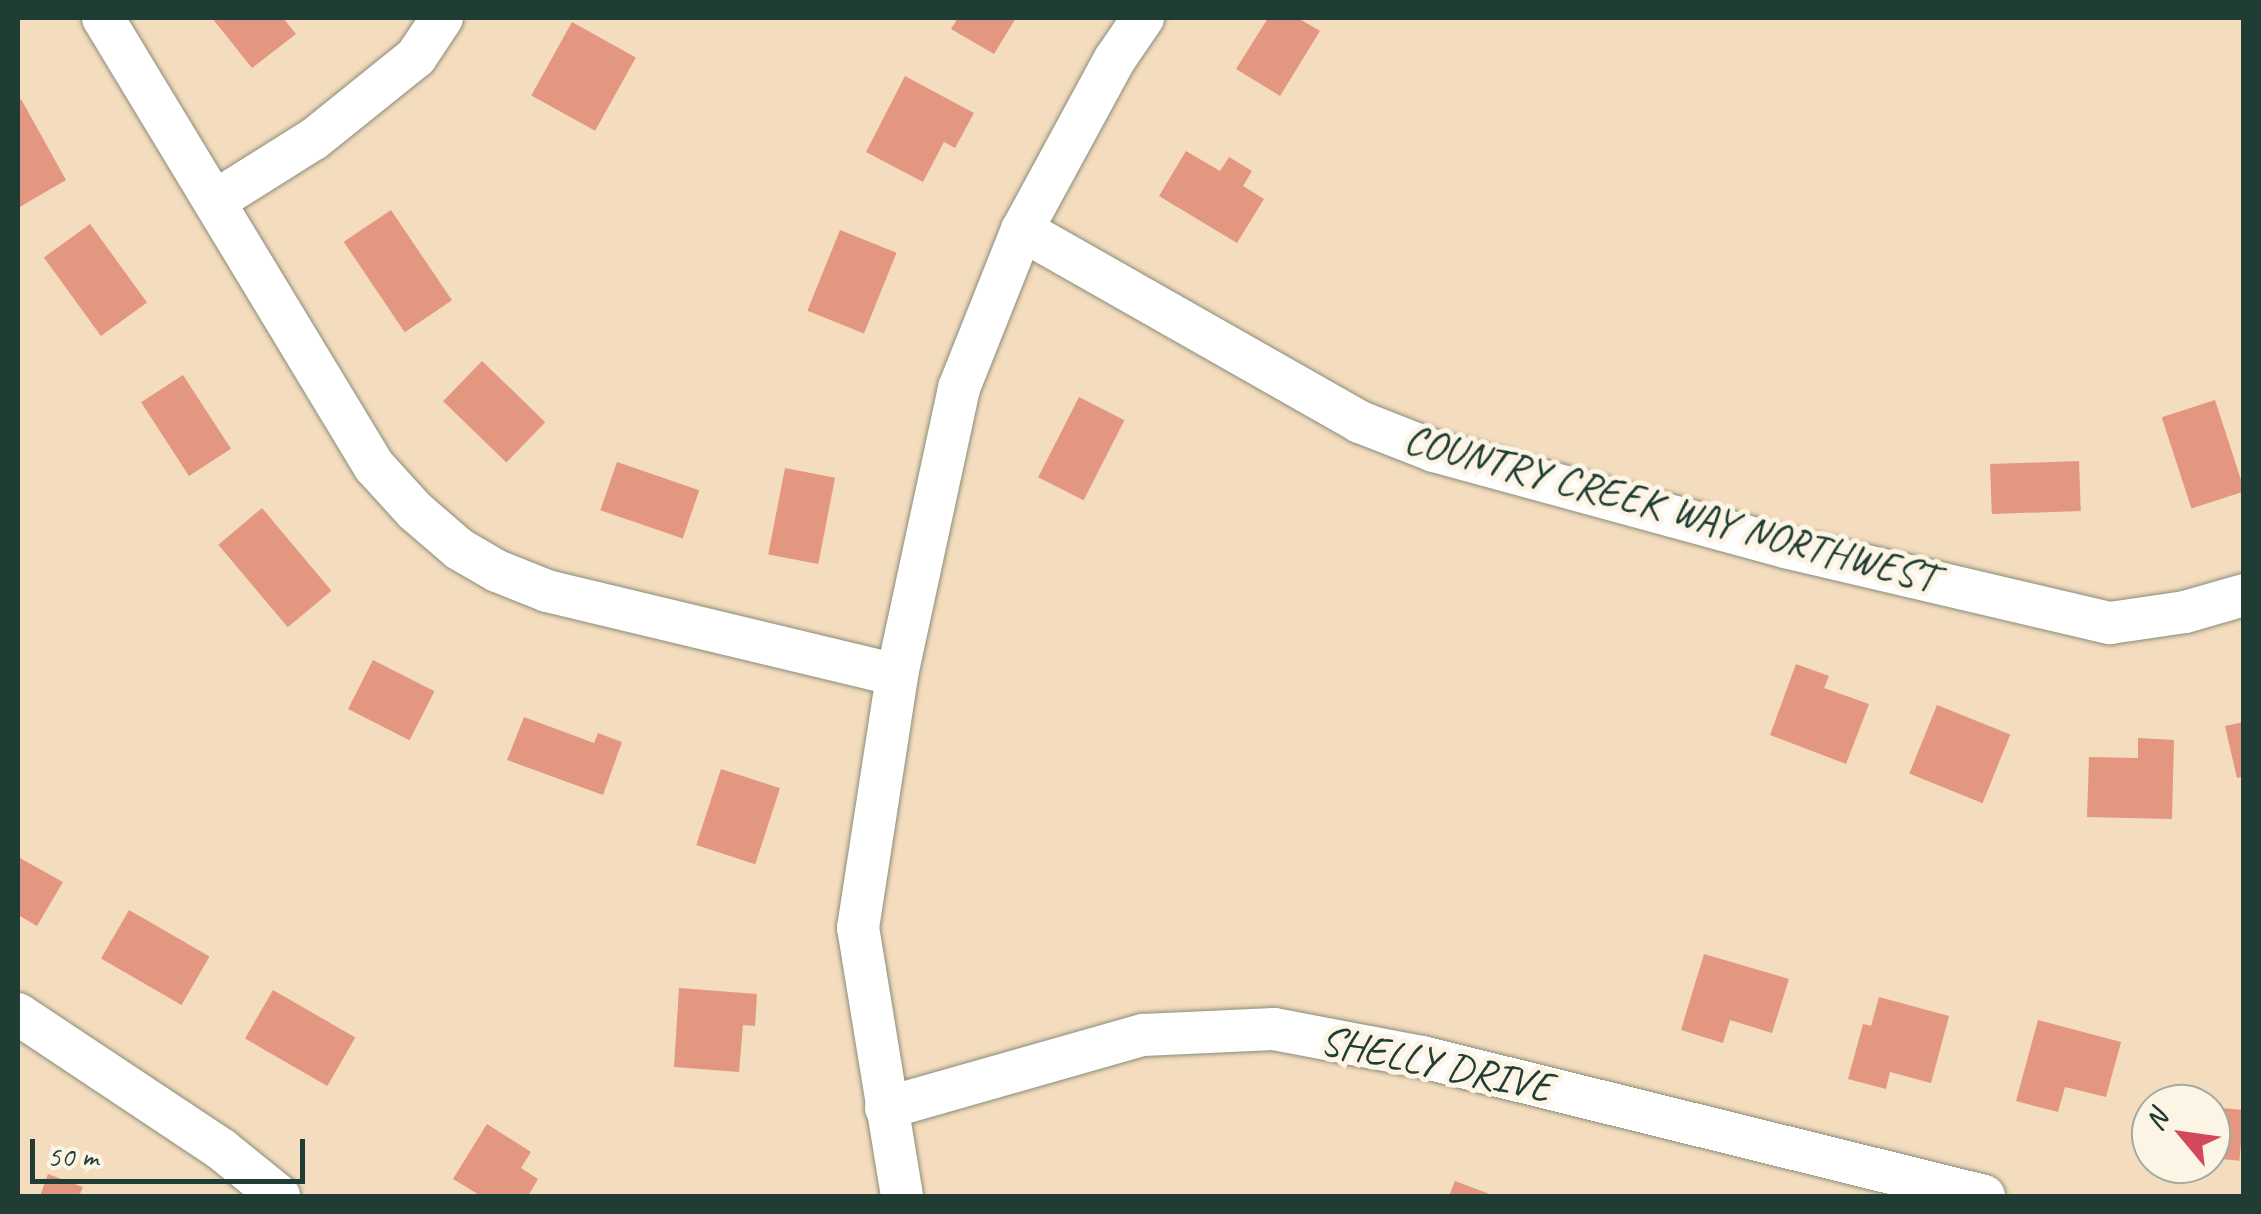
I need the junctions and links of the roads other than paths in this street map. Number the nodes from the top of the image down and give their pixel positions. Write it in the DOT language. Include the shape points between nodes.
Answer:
graph roads {
  1 [pos="103,18"];
  2 [pos="442,18"];
  3 [pos="1143,18"];
  4 [pos="214,201"];
  5 [pos="1022,230"];
  6 [pos="2244,595"];
  7 [pos="897,674"];
  8 [pos="18,1014"];
  9 [pos="886,1108"];
  10 [pos="279,1196"];
  11 [pos="902,1196"];
  12 [pos="1984,1196"];
  1 -- 4 [label="street"];
  2 -- 4 [label="street" via="416,57 314,138"];
  3 -- 5 [label="street"];
  4 -- 7 [label="street" via="374,466 459,549 548,591"];
  5 -- 6 [label="street, COUNTRY CREEK WAY NORTHWEST" via="1360,422 1434,451 1785,546 2110,623"];
  5 -- 7 [label="street" via="959,388"];
  7 -- 9 [label="street" via="858,928"];
  8 -- 10 [label="street"];
  9 -- 11 [label="street"];
  9 -- 12 [label="street, SHELLY DRIVE" via="1143,1035 1274,1029 1422,1057"];
}
